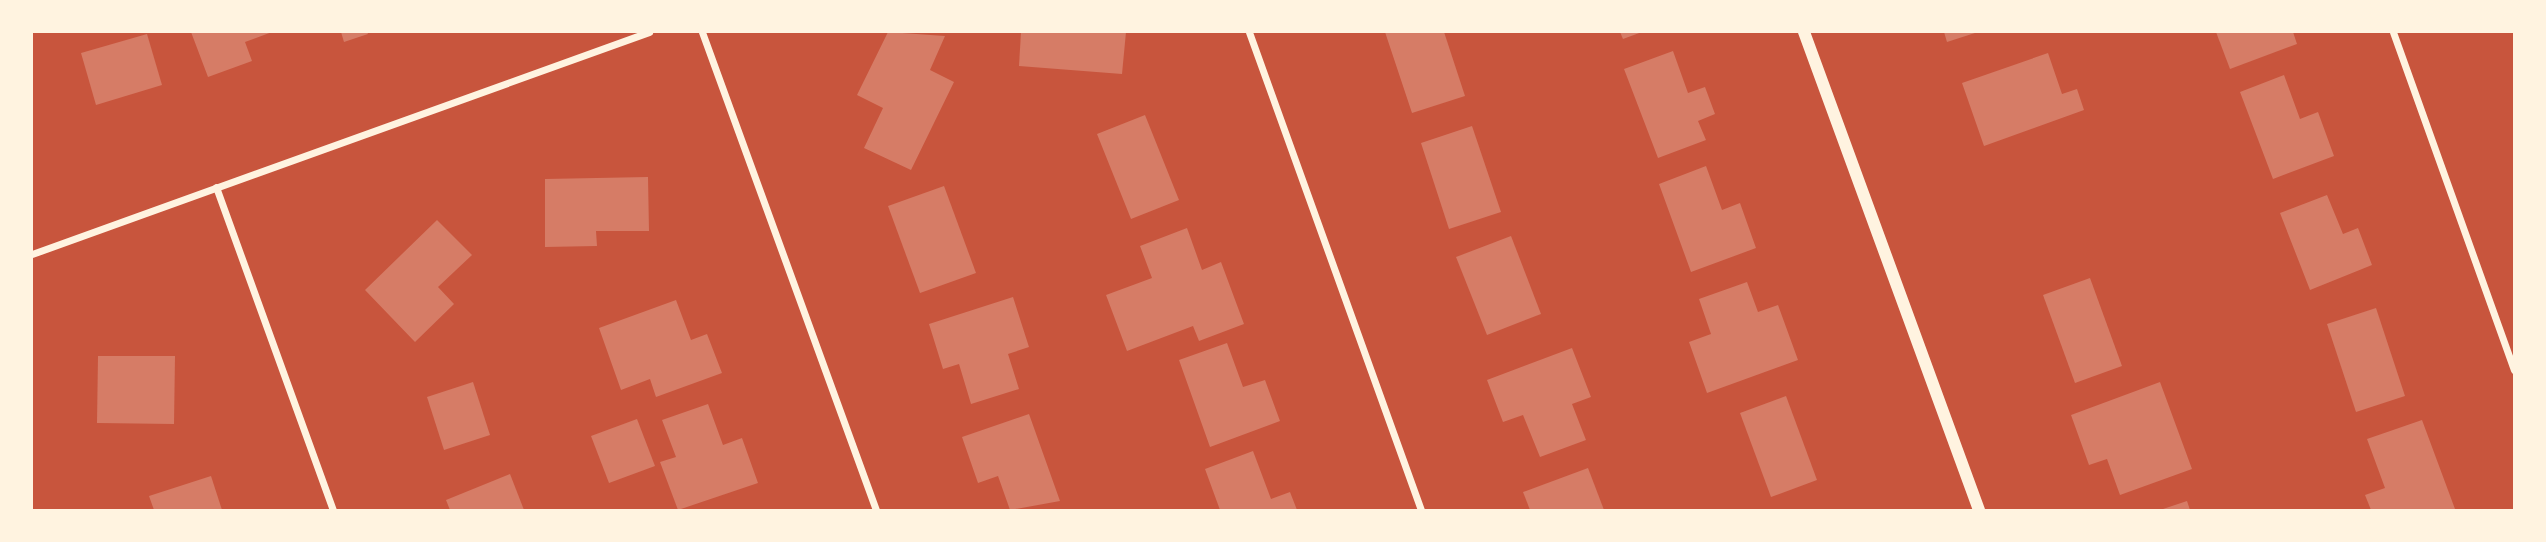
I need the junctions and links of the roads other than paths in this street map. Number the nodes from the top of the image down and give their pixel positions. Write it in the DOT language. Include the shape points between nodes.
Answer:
graph roads {
  1 [pos="649,32"];
  2 [pos="702,32"];
  3 [pos="1248,32"];
  4 [pos="1804,32"];
  5 [pos="2393,32"];
  6 [pos="216,187"];
  7 [pos="32,254"];
  8 [pos="2515,370"];
  9 [pos="333,510"];
  10 [pos="876,510"];
  11 [pos="1422,510"];
  12 [pos="1979,510"];
  1 -- 6 [label="street"];
  2 -- 10 [label="street"];
  3 -- 11 [label="street"];
  4 -- 12 [label="street"];
  5 -- 8 [label="street"];
  6 -- 7 [label="street"];
  6 -- 9 [label="street"];
}
